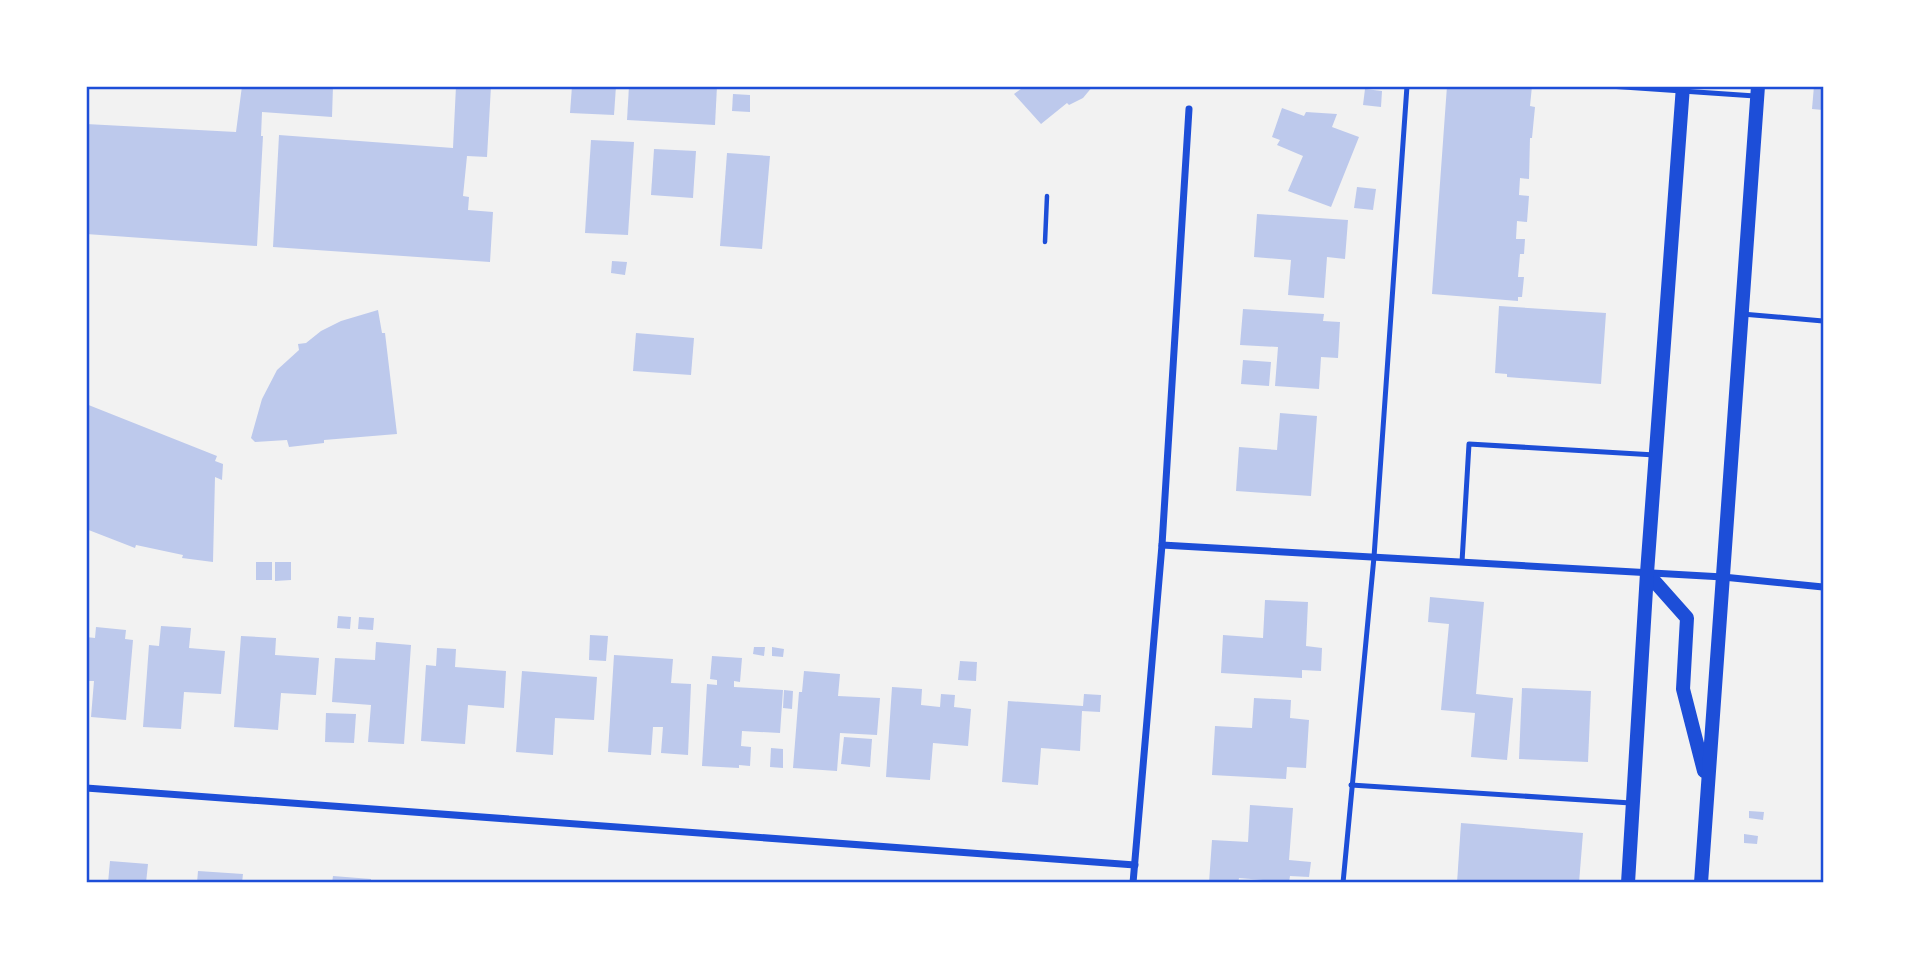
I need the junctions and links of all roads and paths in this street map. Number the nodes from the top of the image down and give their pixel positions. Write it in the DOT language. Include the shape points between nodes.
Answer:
graph roads {
  1 [pos="1407,86"];
  2 [pos="1609,86"];
  3 [pos="1683,88"];
  4 [pos="1758,91"];
  5 [pos="1189,109"];
  6 [pos="1047,196"];
  7 [pos="1045,242"];
  8 [pos="1742,314"];
  9 [pos="1823,321"];
  10 [pos="1656,455"];
  11 [pos="1162,545"];
  12 [pos="1374,557"];
  13 [pos="1462,562"];
  14 [pos="1647,573"];
  15 [pos="1723,576"];
  16 [pos="1823,587"];
  17 [pos="1351,785"];
  18 [pos="1708,786"];
  19 [pos="86,788"];
  20 [pos="1633,803"];
  21 [pos="1135,865"];
  22 [pos="1133,883"];
  23 [pos="1343,883"];
  24 [pos="1628,883"];
  25 [pos="1701,883"];
  1 -- 12 [label="lane"];
  2 -- 3 [label="lane"];
  3 -- 4 [label="lane"];
  3 -- 10 [label="main road"];
  4 -- 8 [label="main road"];
  5 -- 11 [label="street"];
  6 -- 7 [label="path"];
  8 -- 9 [label="lane"];
  8 -- 15 [label="main road"];
  10 -- 13 [label="lane" via="1469,444"];
  10 -- 14 [label="main road"];
  11 -- 12 [label="street"];
  11 -- 21 [label="street"];
  12 -- 13 [label="street"];
  12 -- 17 [label="lane"];
  13 -- 14 [label="street"];
  14 -- 15 [label="street"];
  14 -- 18 [label="main road" via="1687,618 1684,689"];
  14 -- 20 [label="main road"];
  15 -- 16 [label="street"];
  15 -- 18 [label="main road"];
  17 -- 20 [label="lane"];
  17 -- 23 [label="lane"];
  18 -- 25 [label="main road"];
  19 -- 21 [label="street"];
  20 -- 24 [label="main road"];
  21 -- 22 [label="street"];
}
